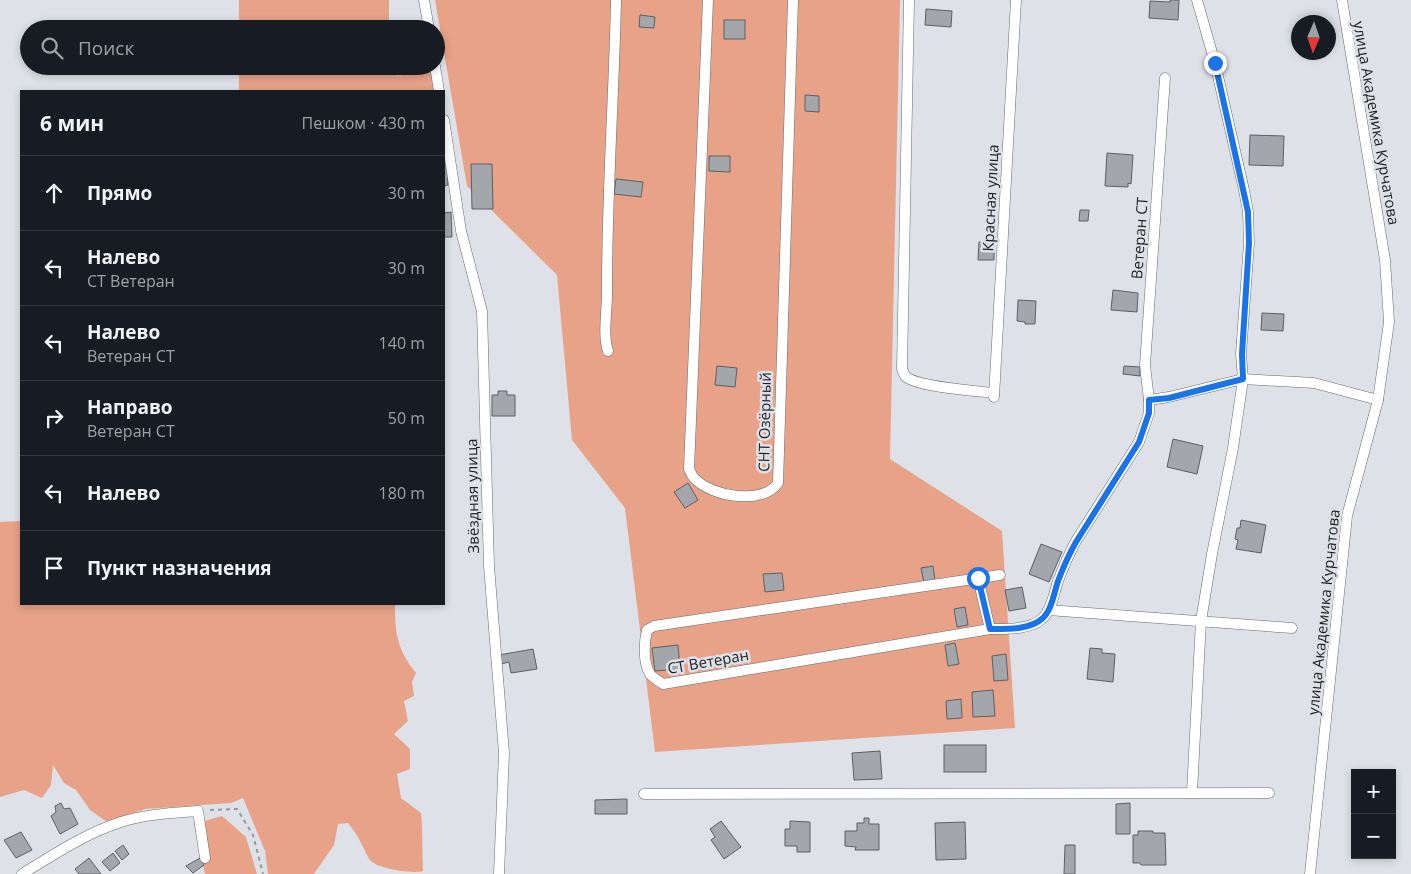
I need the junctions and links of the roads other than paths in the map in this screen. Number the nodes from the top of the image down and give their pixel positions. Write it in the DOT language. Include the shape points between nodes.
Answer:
graph roads {
  1 [pos="424,0"];
  2 [pos="616,0"];
  3 [pos="708,0"];
  4 [pos="793,0"];
  5 [pos="909,0"];
  6 [pos="1016,0"];
  7 [pos="1197,0"];
  8 [pos="1342,0"];
  9 [pos="427,20"];
  10 [pos="436,75"];
  11 [pos="1165,78"];
  12 [pos="439,90"];
  13 [pos="445,126"];
  14 [pos="608,351"];
  15 [pos="1243,379"];
  16 [pos="1149,400"];
  17 [pos="1378,400"];
  18 [pos="1000,575"];
  19 [pos="978,578"];
  20 [pos="1048,610"];
  21 [pos="1201,622"];
  22 [pos="1292,628"];
  23 [pos="990,629"];
  24 [pos="1192,792"];
  25 [pos="1270,793"];
  26 [pos="644,794"];
  27 [pos="205,858"];
  28 [pos="22,874"];
  29 [pos="499,874"];
  30 [pos="1310,874"];
  1 -- 9 [label="street"];
  2 -- 14 [label="street" via="607,222"];
  3 -- 4 [label="street, СНТ Озёрный" via="689,469 694,478 706,487 742,496 762,495 773,490 778,483"];
  5 -- 6 [label="street, Красная улица" via="902,369 905,376 914,380 994,395"];
  7 -- 15 [label="street" via="1215,63 1248,212"];
  8 -- 17 [label="street, улица Академика Курчатова" via="1385,260 1389,322"];
  10 -- 12 [label="street"];
  11 -- 16 [label="street, Ветеран СТ" via="1145,365"];
  13 -- 29 [label="street, Звёздная улица" via="462,231 482,311 489,566 504,753"];
  15 -- 16 [label="street"];
  15 -- 17 [label="street" via="1314,383"];
  15 -- 21 [label="street"];
  16 -- 20 [label="street, Ветеран СТ" via="1149,413 1139,442 1068,555"];
  17 -- 30 [label="street, улица Академика Курчатова" via="1347,516"];
  18 -- 19 [label="street, СТ Ветеран"];
  19 -- 23 [label="street"];
  19 -- 23 [label="street, СТ Ветеран" via="654,626 645,638 647,667 651,676 663,684"];
  20 -- 21 [label="street"];
  20 -- 23 [label="street, СТ Ветеран" via="1032,624 1013,629"];
  21 -- 22 [label="street"];
  21 -- 24 [label="street"];
  24 -- 25 [label="street"];
  24 -- 26 [label="street"];
  27 -- 28 [label="street" via="198,811 151,815 94,832"];
}
